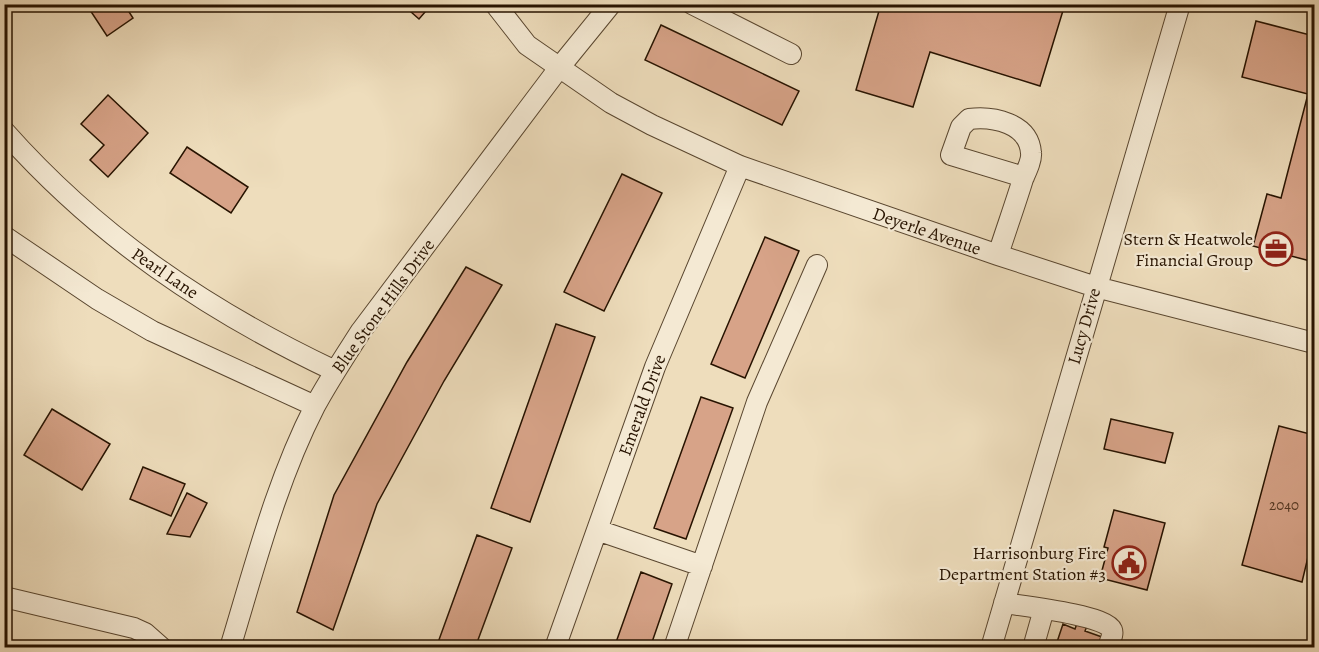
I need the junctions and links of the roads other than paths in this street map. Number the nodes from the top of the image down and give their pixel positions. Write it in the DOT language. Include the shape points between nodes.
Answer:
graph roads {
  1 [pos="495,4"];
  2 [pos="611,4"];
  3 [pos="692,4"];
  4 [pos="1180,4"];
  5 [pos="792,54"];
  6 [pos="559,68"];
  7 [pos="8,143"];
  8 [pos="740,166"];
  9 [pos="1024,177"];
  10 [pos="4,236"];
  11 [pos="998,255"];
  12 [pos="817,265"];
  13 [pos="1096,286"];
  14 [pos="1314,343"];
  15 [pos="335,371"];
  16 [pos="315,406"];
  17 [pos="597,530"];
  18 [pos="702,566"];
  19 [pos="4,597"];
  20 [pos="1004,603"];
  21 [pos="1044,609"];
  22 [pos="162,648"];
  23 [pos="230,648"];
  24 [pos="555,648"];
  25 [pos="674,648"];
  26 [pos="991,648"];
  27 [pos="1033,648"];
  28 [pos="1108,648"];
  1 -- 6 [label="street, Deyerle Avenue" via="527,45"];
  2 -- 6 [label="street, Blue Stone Hills Drive"];
  3 -- 5 [label="street"];
  4 -- 13 [label="street, Lucy Drive"];
  6 -- 8 [label="street, Deyerle Avenue" via="611,104"];
  6 -- 15 [label="street, Blue Stone Hills Drive"];
  7 -- 15 [label="street, Pearl Lane" via="132,251 205,300"];
  8 -- 11 [label="street, Deyerle Avenue"];
  8 -- 17 [label="street, Emerald Drive" via="660,356"];
  9 -- 11 [label="street"];
  10 -- 16 [label="street" via="144,326"];
  11 -- 13 [label="street, Deyerle Avenue"];
  12 -- 18 [label="street" via="757,402"];
  13 -- 14 [label="street, Deyerle Avenue"];
  13 -- 20 [label="street, Lucy Drive"];
  15 -- 16 [label="street, Blue Stone Hills Drive"];
  16 -- 23 [label="street, Blue Stone Hills Drive" via="268,520"];
  17 -- 18 [label="street"];
  17 -- 24 [label="street, Emerald Drive"];
  18 -- 25 [label="street"];
  19 -- 22 [label="street" via="134,628"];
  20 -- 21 [label="street"];
  20 -- 26 [label="street, Lucy Drive"];
  21 -- 27 [label="street"];
  21 -- 28 [label="street" via="1104,622 1113,633"];
}
